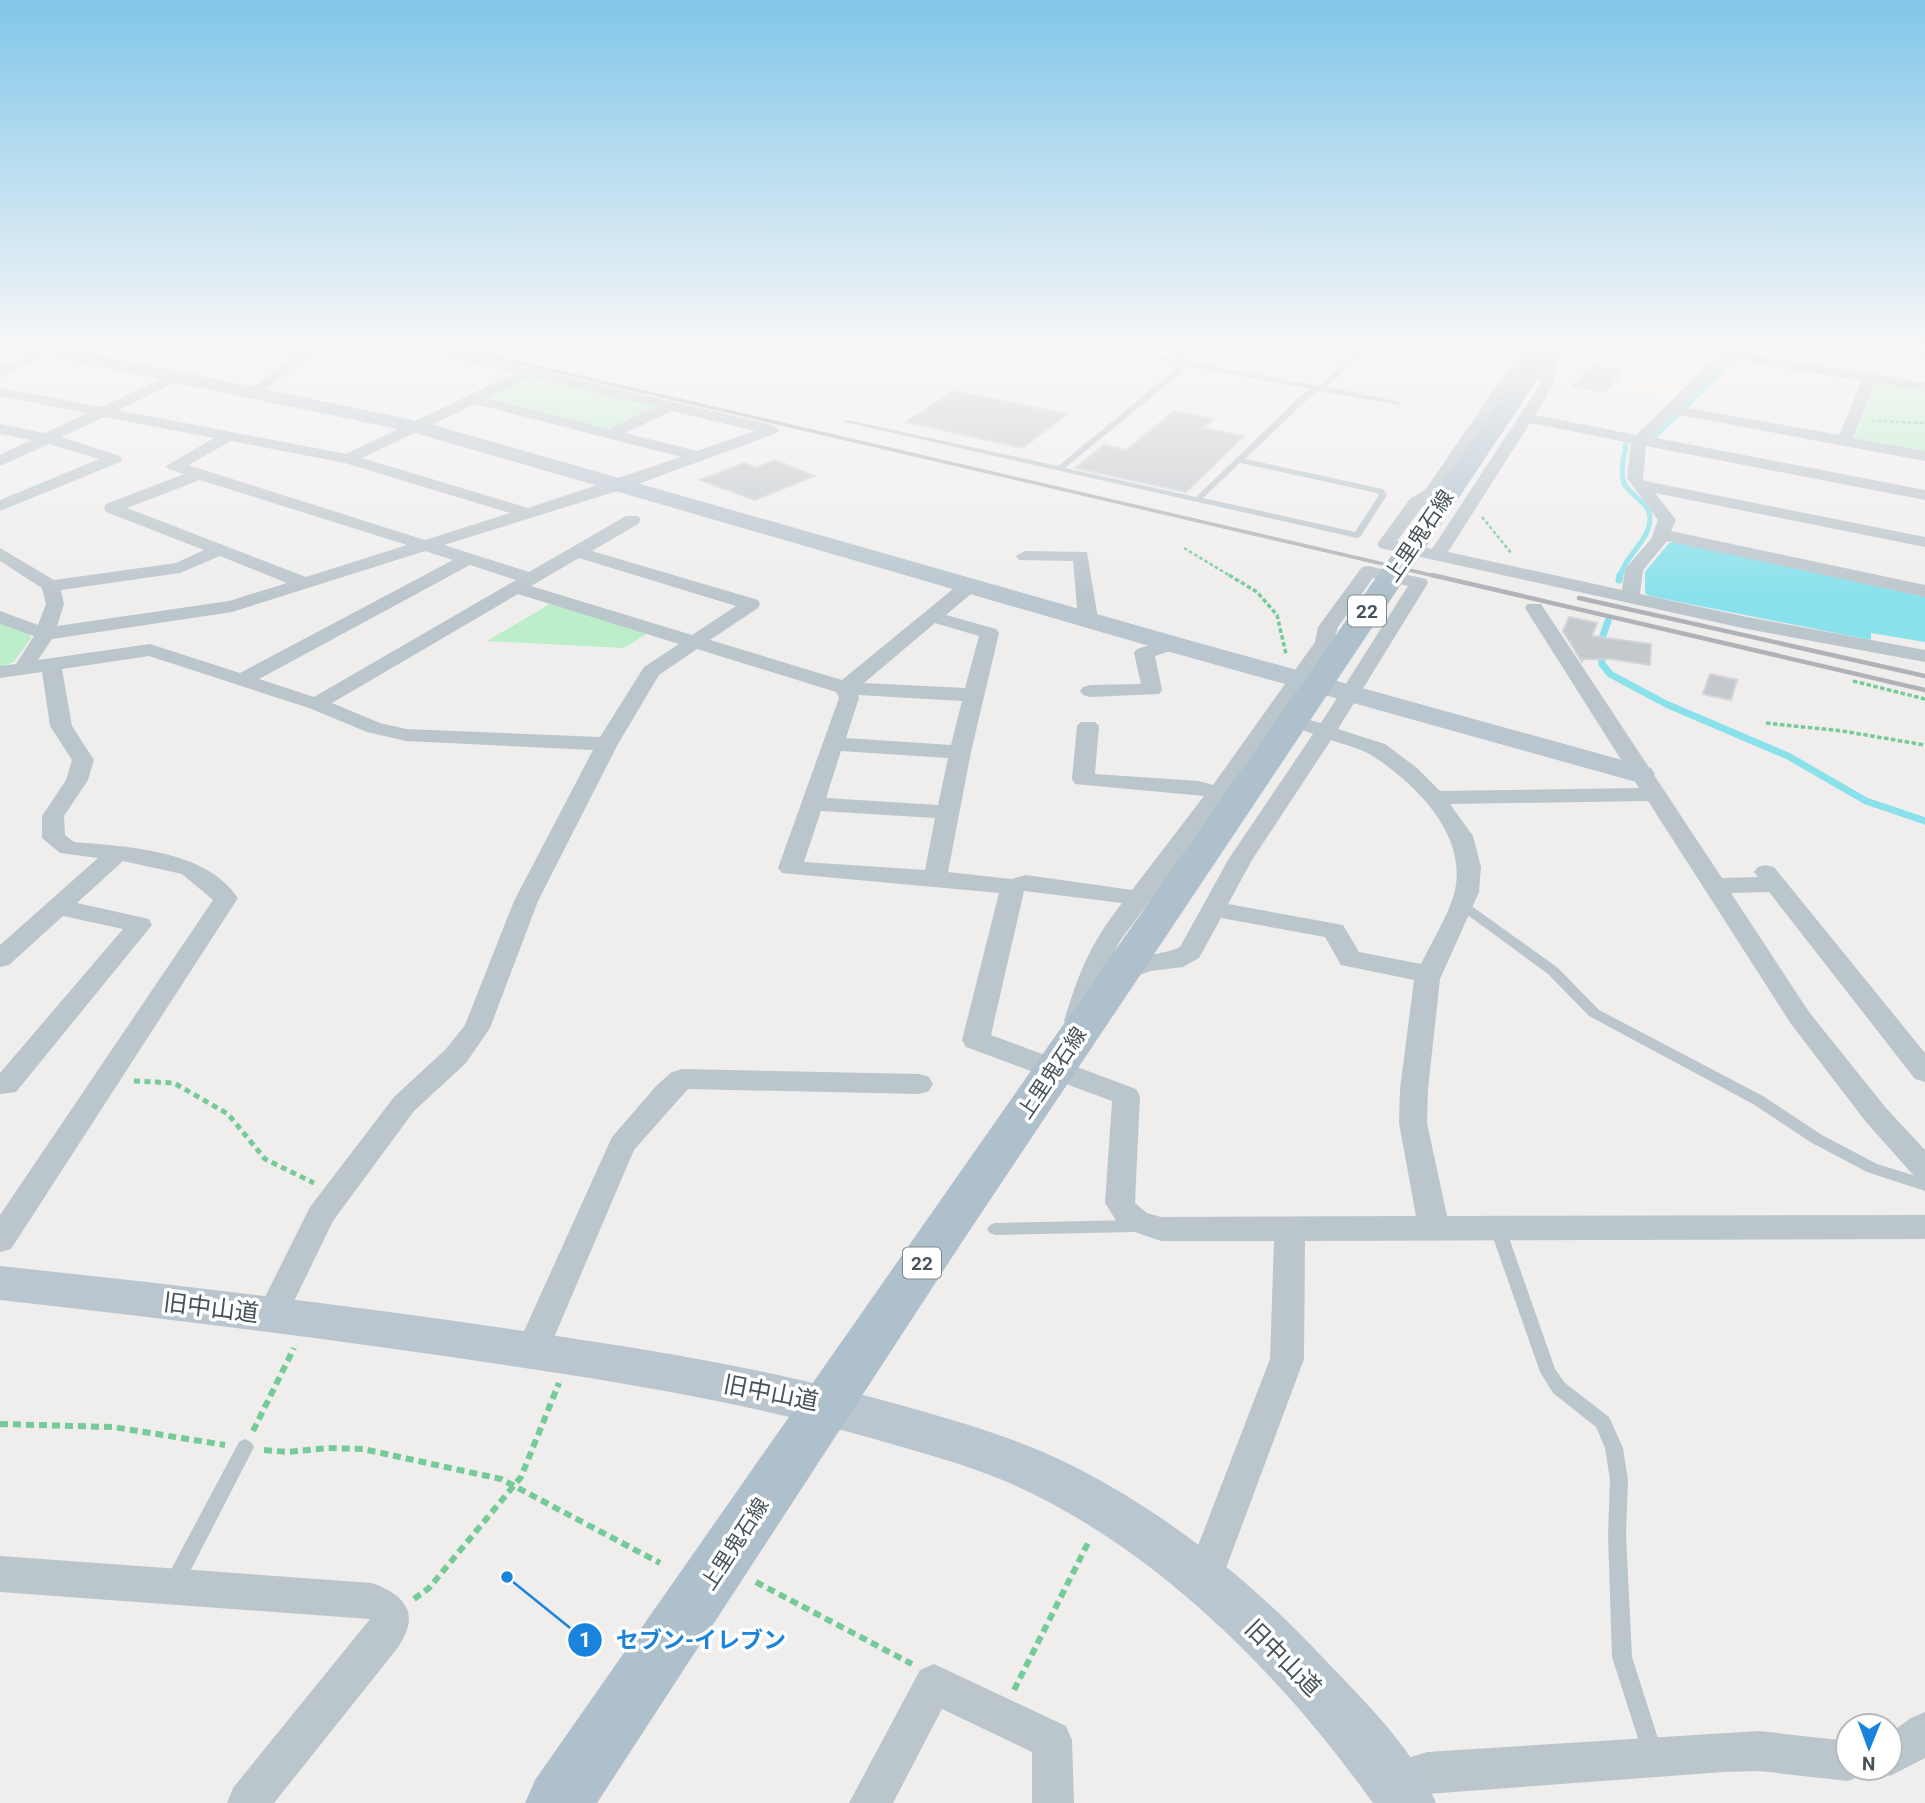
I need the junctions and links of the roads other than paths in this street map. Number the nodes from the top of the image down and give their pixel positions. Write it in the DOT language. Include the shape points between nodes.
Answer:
graph roads {
  1 [pos="6,430"];
  2 [pos="68,430"];
  3 [pos="203,430"];
  4 [pos="407,430"];
  5 [pos="431,430"];
  6 [pos="596,430"];
  7 [pos="619,430"];
  8 [pos="772,430"];
  9 [pos="885,430"];
  10 [pos="1106,430"];
  11 [pos="1270,430"];
  12 [pos="1474,430"];
  13 [pos="1498,430"];
  14 [pos="1515,430"];
  15 [pos="1588,430"];
  16 [pos="1649,430"];
  17 [pos="1785,430"];
  18 [pos="1848,430"];
  19 [pos="611,434"];
  20 [pos="231,435"];
  21 [pos="50,439"];
  22 [pos="1639,440"];
  23 [pos="1844,441"];
  24 [pos="696,456"];
  25 [pos="1925,456"];
  26 [pos="348,459"];
  27 [pos="1238,460"];
  28 [pos="0,461"];
  29 [pos="1059,469"];
  30 [pos="197,475"];
  31 [pos="621,484"];
  32 [pos="1638,485"];
  33 [pos="1925,495"];
  34 [pos="1198,499"];
  35 [pos="1456,502"];
  36 [pos="0,506"];
  37 [pos="528,513"];
  38 [pos="632,520"];
  39 [pos="1661,534"];
  40 [pos="1925,542"];
  41 [pos="424,545"];
  42 [pos="221,549"];
  43 [pos="0,552"];
  44 [pos="577,552"];
  45 [pos="1437,555"];
  46 [pos="1025,556"];
  47 [pos="468,559"];
  48 [pos="302,582"];
  49 [pos="522,583"];
  50 [pos="971,584"];
  51 [pos="51,586"];
  52 [pos="1925,591"];
  53 [pos="1630,597"];
  54 [pos="1534,608"];
  55 [pos="930,616"];
  56 [pos="0,617"];
  57 [pos="1088,619"];
  58 [pos="45,634"];
  59 [pos="698,641"];
  60 [pos="1172,644"];
  61 [pos="1925,656"];
  62 [pos="51,666"];
  63 [pos="23,669"];
  64 [pos="0,672"];
  65 [pos="1287,676"];
  66 [pos="244,679"];
  67 [pos="845,688"];
  68 [pos="1090,691"];
  69 [pos="1351,694"];
  70 [pos="972,695"];
  71 [pos="316,704"];
  72 [pos="1295,724"];
  73 [pos="1088,726"];
  74 [pos="607,744"];
  75 [pos="833,744"];
  76 [pos="960,752"];
  77 [pos="1647,784"];
  78 [pos="1218,793"];
  79 [pos="1434,798"];
  80 [pos="812,804"];
  81 [pos="947,812"];
  82 [pos="117,853"];
  83 [pos="935,878"];
  84 [pos="1714,886"];
  85 [pos="1013,887"];
  86 [pos="1137,898"];
  87 [pos="1462,905"];
  88 [pos="58,907"];
  89 [pos="1211,909"];
  90 [pos="0,959"];
  91 [pos="1121,973"];
  92 [pos="1429,974"];
  93 [pos="1062,1058"];
  94 [pos="1925,1072"];
  95 [pos="0,1084"];
  96 [pos="919,1084"];
  97 [pos="1925,1169"];
  98 [pos="1925,1185"];
  99 [pos="1140,1225"];
  100 [pos="1925,1227"];
  101 [pos="995,1229"];
  102 [pos="1290,1229"];
  103 [pos="1434,1229"];
  104 [pos="1499,1229"];
  105 [pos="0,1240"];
  106 [pos="0,1283"];
  107 [pos="285,1328"];
  108 [pos="546,1366"];
  109 [pos="827,1404"];
  110 [pos="245,1447"];
  111 [pos="0,1574"];
  112 [pos="1203,1582"];
  113 [pos="172,1587"];
  114 [pos="1925,1732"];
  115 [pos="1904,1748"];
  116 [pos="1654,1758"];
  117 [pos="1834,1759"];
  118 [pos="1401,1793"];
  119 [pos="248,1803"];
  120 [pos="558,1803"];
  121 [pos="870,1803"];
  122 [pos="1053,1803"];
  1 -- 21 [label="street"];
  2 -- 21 [label="street"];
  3 -- 20 [label="street"];
  4 -- 26 [label="street"];
  5 -- 31 [label="street"];
  6 -- 19 [label="street"];
  7 -- 19 [label="street"];
  8 -- 24 [label="street"];
  9 -- 29 [label="lane"];
  10 -- 29 [label="lane"];
  11 -- 27 [label="lane"];
  12 -- 45 [label="street" via="1431,494 1416,503 1386,544"];
  13 -- 35 [label="main road, 上里鬼石線 / 22"];
  14 -- 35 [label="street"];
  15 -- 22 [label="street"];
  16 -- 22 [label="street"];
  17 -- 23 [label="street"];
  18 -- 23 [label="street"];
  19 -- 24 [label="street"];
  20 -- 26 [label="street"];
  20 -- 30 [label="street" via="174,467"];
  21 -- 28 [label="street"];
  21 -- 36 [label="street" via="114,458"];
  22 -- 32 [label="street"];
  22 -- 33 [label="street"];
  23 -- 25 [label="street"];
  24 -- 31 [label="street"];
  26 -- 37 [label="street"];
  27 -- 34 [label="lane"];
  27 -- 34 [label="lane" via="1383,495 1357,535"];
  29 -- 34 [label="lane"];
  30 -- 41 [label="street"];
  30 -- 42 [label="street" via="112,508"];
  31 -- 37 [label="street"];
  31 -- 50 [label="street"];
  32 -- 39 [label="street" via="1667,520"];
  32 -- 40 [label="street"];
  35 -- 45 [label="street"];
  35 -- 72 [label="main road, 上里鬼石線 / 22"];
  37 -- 41 [label="street"];
  38 -- 44 [label="street"];
  39 -- 52 [label="street"];
  39 -- 53 [label="street" via="1634,569"];
  41 -- 47 [label="street"];
  41 -- 48 [label="street"];
  42 -- 48 [label="street"];
  42 -- 51 [label="street" via="180,568"];
  43 -- 51 [label="street"];
  44 -- 49 [label="street"];
  44 -- 59 [label="street" via="751,604"];
  45 -- 53 [label="street"];
  46 -- 57 [label="street" via="1081,556"];
  47 -- 49 [label="street"];
  47 -- 66 [label="street"];
  48 -- 58 [label="street" via="232,606"];
  49 -- 59 [label="street"];
  49 -- 71 [label="street"];
  50 -- 55 [label="street"];
  50 -- 57 [label="street"];
  51 -- 58 [label="street" via="55,604"];
  53 -- 61 [label="street"];
  54 -- 77 [label="street"];
  55 -- 67 [label="street"];
  55 -- 70 [label="street" via="989,633"];
  56 -- 58 [label="street"];
  57 -- 60 [label="street"];
  58 -- 63 [label="street"];
  59 -- 67 [label="street"];
  59 -- 74 [label="street" via="651,671"];
  60 -- 65 [label="street"];
  60 -- 68 [label="street" via="1144,653 1152,690"];
  62 -- 63 [label="street"];
  62 -- 66 [label="street" via="150,650"];
  62 -- 82 [label="street" via="61,726 83,760 77,780 53,816 54,838 68,848"];
  63 -- 64 [label="street"];
  65 -- 69 [label="street"];
  65 -- 69 [label="street" via="1325,642 1328,627 1368,571 1419,583"];
  65 -- 72 [label="street"];
  66 -- 71 [label="street"];
  67 -- 70 [label="street"];
  67 -- 75 [label="street" via="849,698"];
  69 -- 72 [label="street"];
  69 -- 77 [label="street"];
  70 -- 76 [label="street"];
  71 -- 74 [label="street" via="374,728 406,735"];
  72 -- 78 [label="street"];
  72 -- 79 [label="street" via="1377,749"];
  72 -- 89 [label="street" via="1240,860"];
  72 -- 91 [label="main road, 上里鬼石線 / 22"];
  73 -- 78 [label="street" via="1083,779"];
  74 -- 107 [label="street" via="526,901 477,1028 456,1056 404,1104 321,1215"];
  75 -- 76 [label="street"];
  75 -- 80 [label="street"];
  76 -- 81 [label="street"];
  77 -- 79 [label="street"];
  77 -- 84 [label="street"];
  78 -- 86 [label="street"];
  79 -- 87 [label="street" via="1461,836 1469,867"];
  80 -- 81 [label="street"];
  80 -- 83 [label="street" via="790,868"];
  81 -- 83 [label="street"];
  82 -- 88 [label="street"];
  82 -- 105 [label="street" via="190,869 226,898"];
  83 -- 85 [label="street"];
  84 -- 94 [label="street" via="1771,878"];
  84 -- 97 [label="street" via="1838,1070"];
  85 -- 86 [label="street" via="1026,882"];
  85 -- 93 [label="street" via="976,1040"];
  86 -- 93 [label="street" via="1095,964"];
  87 -- 92 [label="street"];
  87 -- 98 [label="lane" via="1553,971 1594,1013 1758,1100 1816,1139 1871,1168"];
  88 -- 90 [label="street"];
  88 -- 95 [label="street" via="140,925 6,1085"];
  89 -- 91 [label="street" via="1184,958"];
  89 -- 92 [label="street" via="1334,932 1350,958"];
  91 -- 93 [label="main road, 上里鬼石線 / 22"];
  92 -- 103 [label="street" via="1413,1123"];
  93 -- 99 [label="street" via="1126,1096 1119,1203 1125,1216"];
  93 -- 109 [label="main road, 上里鬼石線 / 22"];
  96 -- 108 [label="street" via="682,1079 622,1145"];
  99 -- 101 [label="lane"];
  99 -- 102 [label="street"];
  100 -- 104 [label="street"];
  102 -- 103 [label="street"];
  102 -- 112 [label="street" via="1287,1359"];
  103 -- 104 [label="street"];
  104 -- 116 [label="lane" via="1548,1372 1559,1388 1603,1422 1614,1448 1619,1480 1622,1657"];
  106 -- 107 [label="street, 旧中山道"];
  107 -- 108 [label="street, 旧中山道"];
  108 -- 109 [label="street, 旧中山道" via="657,1370"];
  109 -- 112 [label="street, 旧中山道" via="957,1442 1058,1482 1156,1542"];
  109 -- 120 [label="main road, 上里鬼石線 / 22"];
  110 -- 113 [label="lane"];
  111 -- 113 [label="street"];
  112 -- 118 [label="street, 旧中山道" via="1305,1676"];
  113 -- 119 [label="street" via="372,1601 383,1605 391,1616 383,1637"];
  114 -- 115 [label="street"];
  116 -- 117 [label="street" via="1759,1751"];
  116 -- 118 [label="street" via="1427,1773"];
  121 -- 122 [label="street" via="934,1684 1052,1740"];
}
